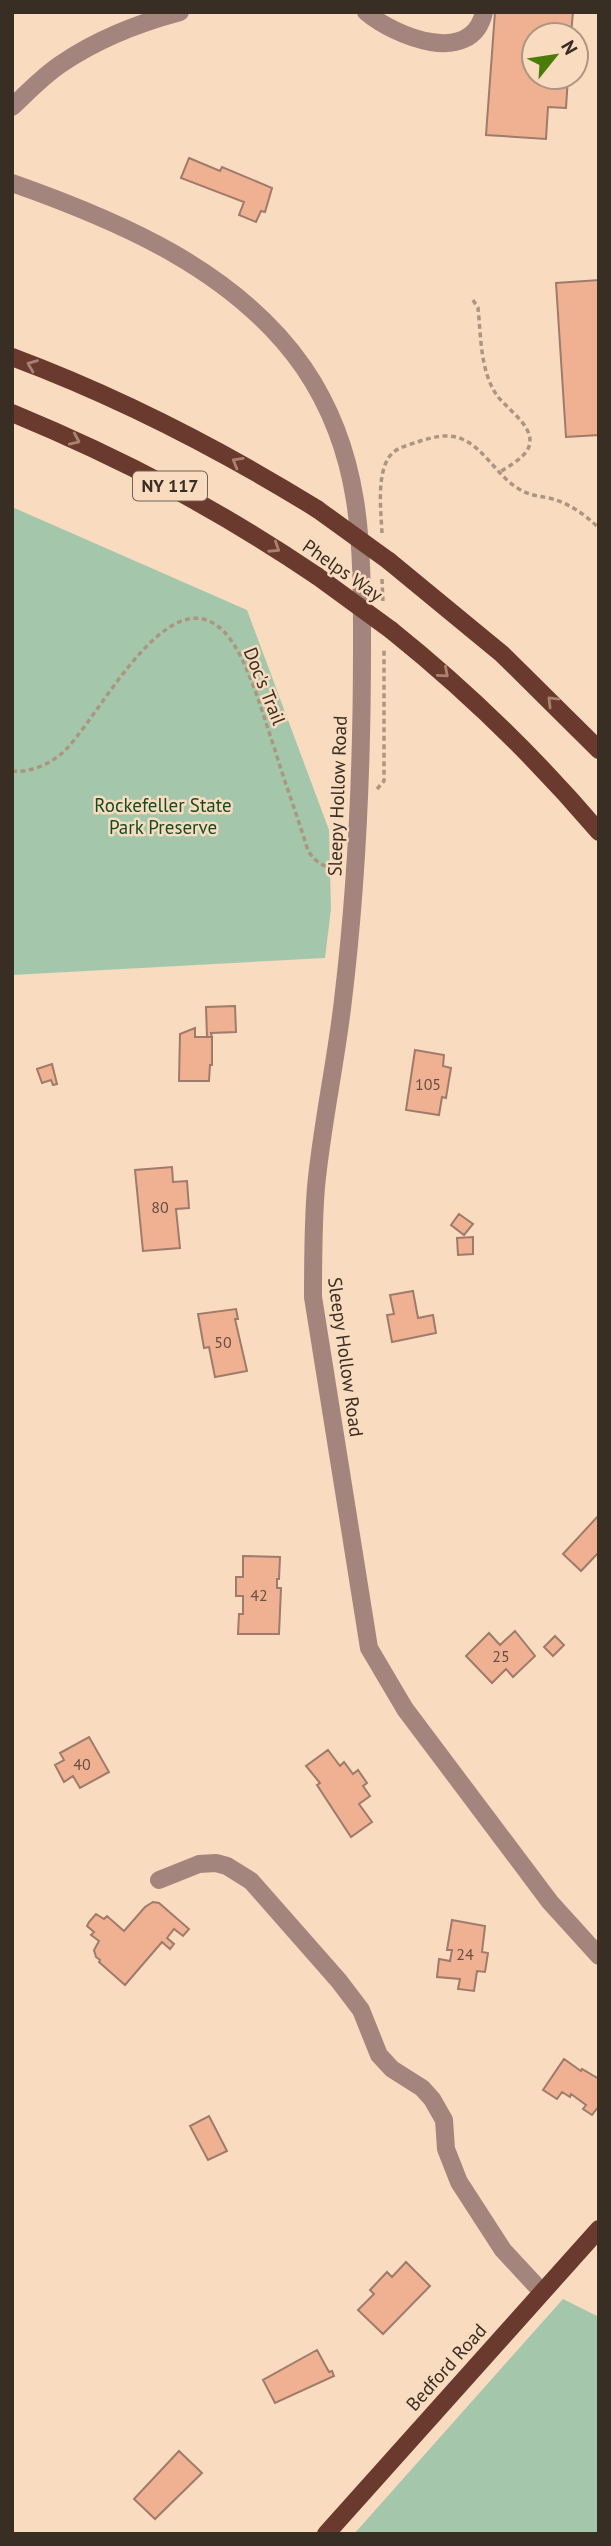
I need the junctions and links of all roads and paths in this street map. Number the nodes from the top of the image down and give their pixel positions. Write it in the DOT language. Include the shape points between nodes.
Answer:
graph roads {
  1 [pos="180,12"];
  2 [pos="366,12"];
  3 [pos="484,12"];
  4 [pos="12,107"];
  5 [pos="12,183"];
  6 [pos="473,300"];
  7 [pos="12,357"];
  8 [pos="12,413"];
  9 [pos="599,528"];
  10 [pos="599,751"];
  11 [pos="12,771"];
  12 [pos="599,832"];
  13 [pos="340,860"];
  14 [pos="159,1880"];
  15 [pos="599,1955"];
  16 [pos="599,2228"];
  17 [pos="541,2292"];
  18 [pos="326,2534"];
  1 -- 4 [label="street" via="92,46 61,64"];
  2 -- 3 [label="street" via="383,25 439,44 469,35"];
  5 -- 15 [label="street, Sleepy Hollow Road" via="166,249 256,313 303,367 336,426 347,457 359,520 362,585 355,869 343,1003 316,1185 313,1297 369,1648 405,1709 550,1902"];
  6 -- 9 [label="path" via="478,308 485,371 495,393 528,432 530,443 526,453 500,472 530,496 566,503"];
  10 -- 7 [label="main road, Phelps Way / NY 117, one-way, bridge" via="502,654 317,509 180,430"];
  8 -- 12 [label="main road, Phelps Way / NY 117, one-way, bridge" via="155,477 317,576 467,693"];
  11 -- 13 [label="path, Doc's Trail" via="45,765 63,753 136,656 169,628 197,619 220,629 240,654 308,851 325,867 340,868"];
  14 -- 17 [label="street" via="199,1864 216,1863 251,1881 361,2010 379,2055 432,2099 444,2120 446,2149 459,2182 503,2250"];
  16 -- 17 [label="main road, Bedford Road"];
  17 -- 18 [label="main road, Bedford Road"];
}
